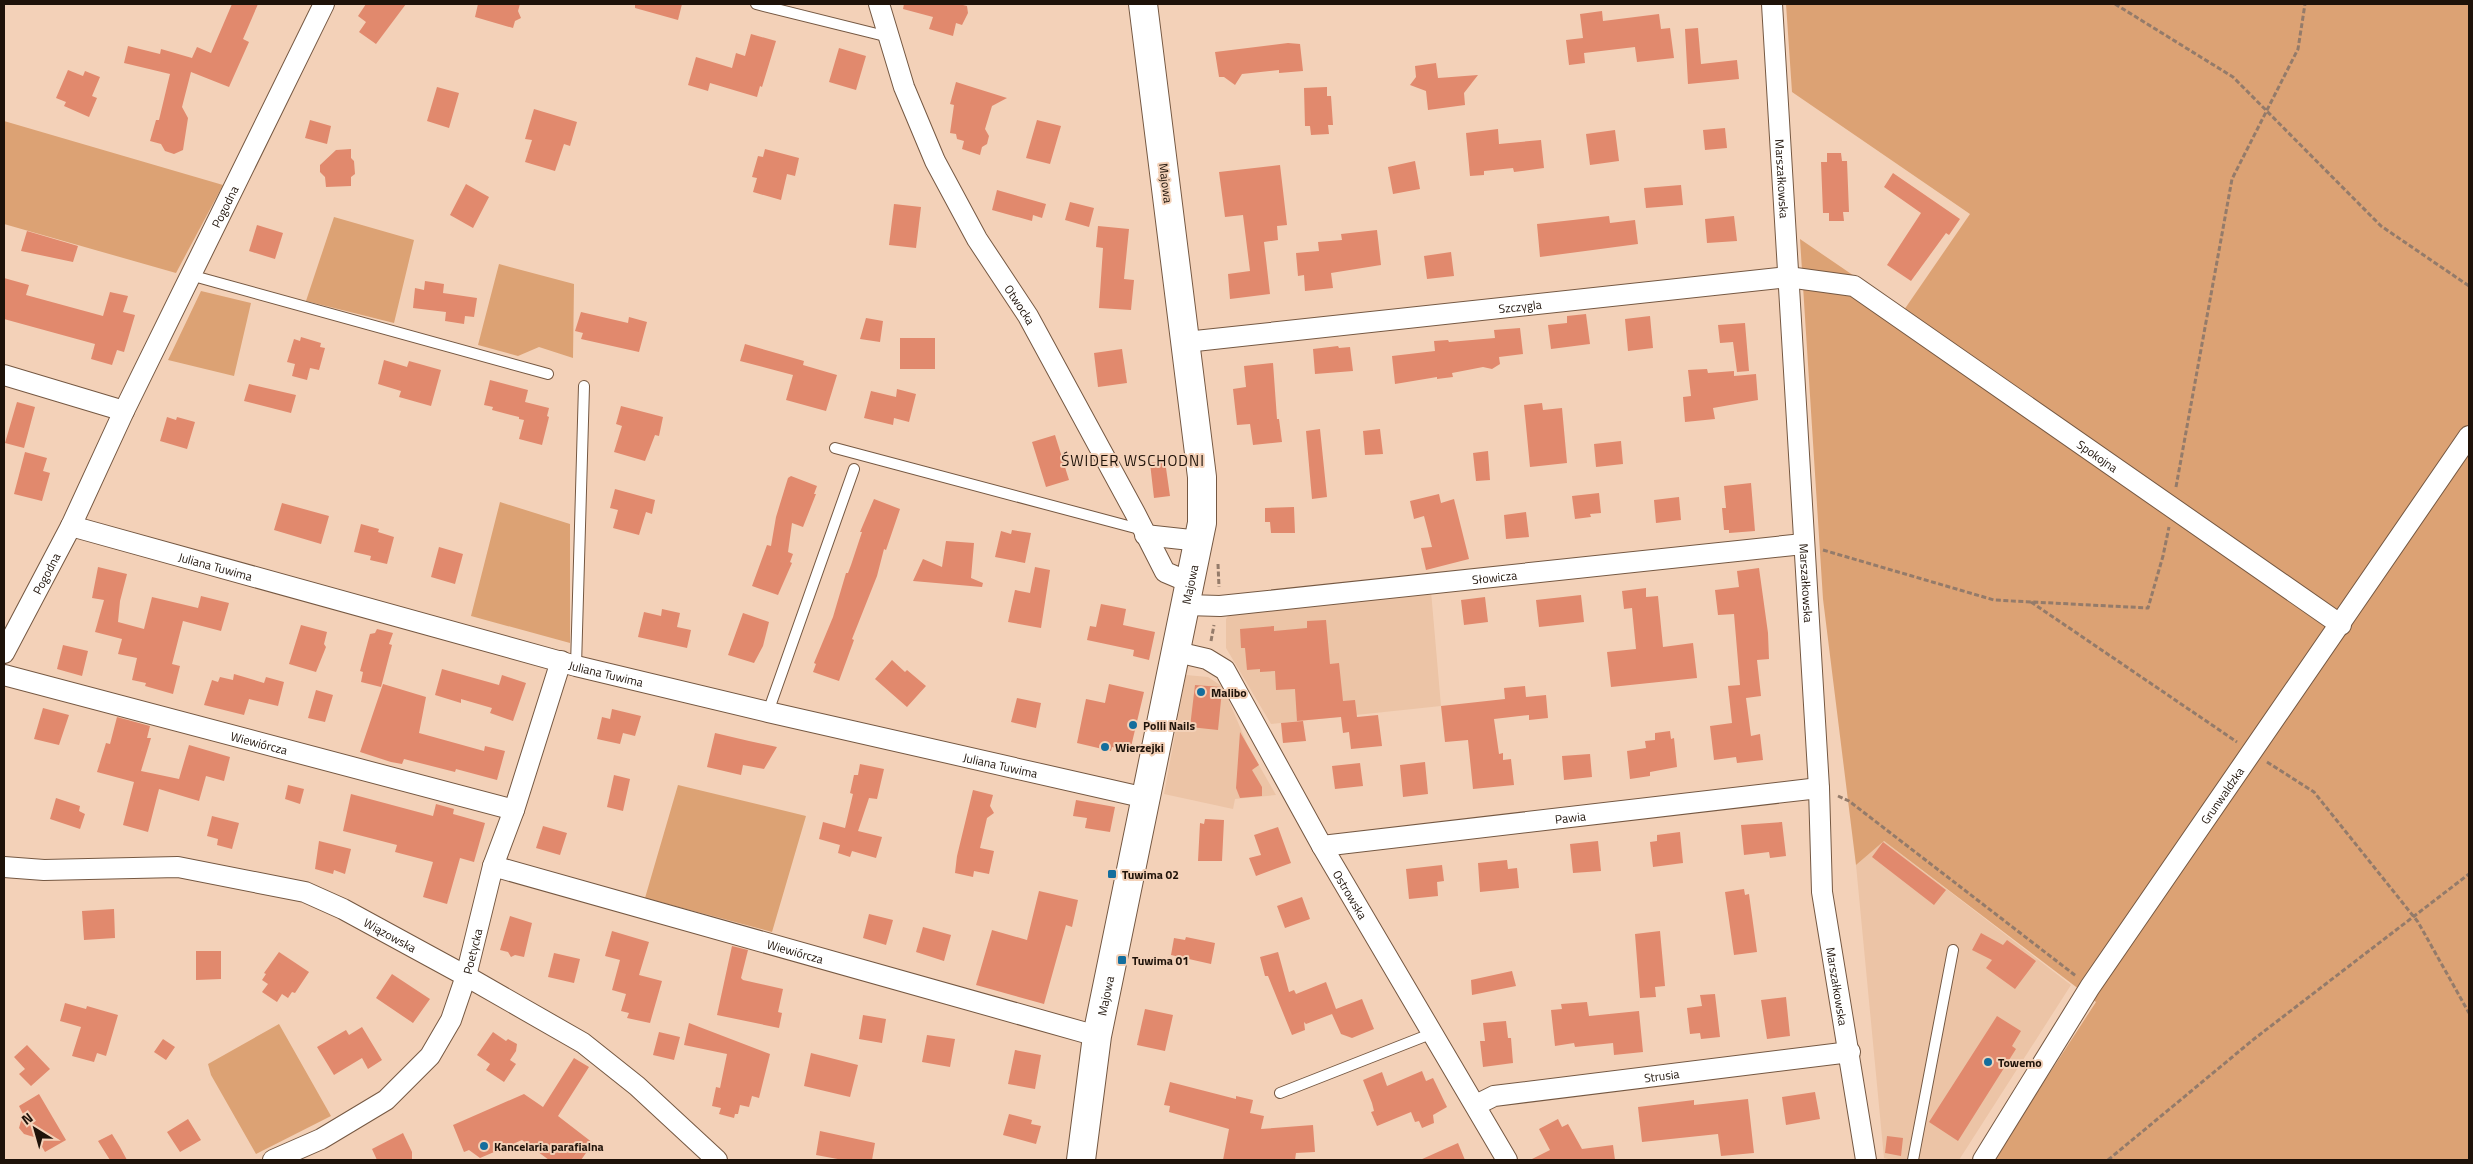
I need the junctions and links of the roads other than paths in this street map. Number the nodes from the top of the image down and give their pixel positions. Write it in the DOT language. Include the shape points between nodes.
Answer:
graph roads {
  1 [pos="324,4"];
  2 [pos="756,4"];
  3 [pos="879,4"];
  4 [pos="1143,4"];
  5 [pos="1772,4"];
  6 [pos="889,37"];
  7 [pos="190,275"];
  8 [pos="1788,277"];
  9 [pos="1854,286"];
  10 [pos="1186,342"];
  11 [pos="548,374"];
  12 [pos="4,375"];
  13 [pos="584,386"];
  14 [pos="124,411"];
  15 [pos="2469,436"];
  16 [pos="835,448"];
  17 [pos="854,468"];
  18 [pos="71,526"];
  19 [pos="1144,533"];
  20 [pos="1200,540"];
  21 [pos="1803,544"];
  22 [pos="1188,594"];
  23 [pos="13,614"];
  24 [pos="2341,625"];
  25 [pos="1177,652"];
  26 [pos="4,653"];
  27 [pos="568,663"];
  28 [pos="4,675"];
  29 [pos="768,712"];
  30 [pos="1819,788"];
  31 [pos="1146,798"];
  32 [pos="514,810"];
  33 [pos="1322,846"];
  34 [pos="493,866"];
  35 [pos="4,867"];
  36 [pos="1953,950"];
  37 [pos="466,976"];
  38 [pos="1433,1033"];
  39 [pos="1097,1036"];
  40 [pos="1850,1052"];
  41 [pos="1280,1093"];
  42 [pos="1476,1105"];
  43 [pos="272,1160"];
  44 [pos="717,1160"];
  45 [pos="1080,1160"];
  46 [pos="1507,1160"];
  47 [pos="1866,1160"];
  48 [pos="1912,1160"];
  49 [pos="1983,1160"];
  1 -- 7 [label="street, Pogodna"];
  2 -- 6 [label="lane"];
  3 -- 6 [label="street, Otwocka"];
  4 -- 10 [label="street, Majowa"];
  5 -- 8 [label="street, Marszałkowska"];
  6 -- 19 [label="street, Otwocka" via="904,87 935,161 977,239 1028,316"];
  7 -- 11 [label="lane"];
  7 -- 14 [label="street, Pogodna"];
  8 -- 9 [label="street, Szczygla"];
  8 -- 10 [label="street, Szczygla"];
  8 -- 21 [label="street, Marszałkowska"];
  9 -- 24 [label="street, Spokojna"];
  10 -- 20 [label="street, Majowa" via="1202,477"];
  12 -- 14 [label="street"];
  13 -- 27 [label="lane"];
  14 -- 18 [label="street, Pogodna"];
  15 -- 24 [label="street, Grunwaldzka"];
  16 -- 19 [label="lane"];
  17 -- 29 [label="lane"];
  18 -- 23 [label="street, Pogodna"];
  18 -- 27 [label="street, Juliana Tuwima"];
  19 -- 20 [label="street"];
  19 -- 22 [label="street, Otwocka" via="1164,572"];
  20 -- 22 [label="street, Majowa"];
  21 -- 22 [label="street, Słowicza" via="1220,606"];
  21 -- 30 [label="street, Marszałkowska"];
  22 -- 25 [label="street, Majowa"];
  23 -- 26 [label="street, Pogodna"];
  24 -- 49 [label="street, Grunwaldzka" via="2090,987"];
  25 -- 31 [label="street, Majowa"];
  25 -- 33 [label="street, Ostrowska" via="1207,659 1225,670"];
  27 -- 29 [label="street, Juliana Tuwima"];
  27 -- 32 [label="street, Poetycka"];
  28 -- 32 [label="street, Wiewiórcza"];
  29 -- 31 [label="street, Juliana Tuwima"];
  30 -- 33 [label="street, Pawia"];
  30 -- 40 [label="street, Marszałkowska" via="1822,892"];
  31 -- 39 [label="street, Majowa"];
  32 -- 34 [label="street, Poetycka"];
  33 -- 38 [label="street, Ostrowska"];
  34 -- 37 [label="street, Poetycka"];
  34 -- 39 [label="street, Wiewiórcza"];
  35 -- 37 [label="street, Wiązowska" via="44,870 178,867 305,892 344,909"];
  36 -- 48 [label="lane"];
  37 -- 43 [label="street, Poetycka" via="451,1020 430,1056 386,1100 321,1139"];
  37 -- 44 [label="street, Wiązowska" via="583,1043 637,1086"];
  38 -- 41 [label="lane"];
  38 -- 42 [label="street, Ostrowska"];
  39 -- 45 [label="street, Majowa"];
  40 -- 42 [label="street, Strusia" via="1494,1096"];
  40 -- 47 [label="street, Marszałkowska"];
  42 -- 46 [label="street, Ostrowska"];
}
